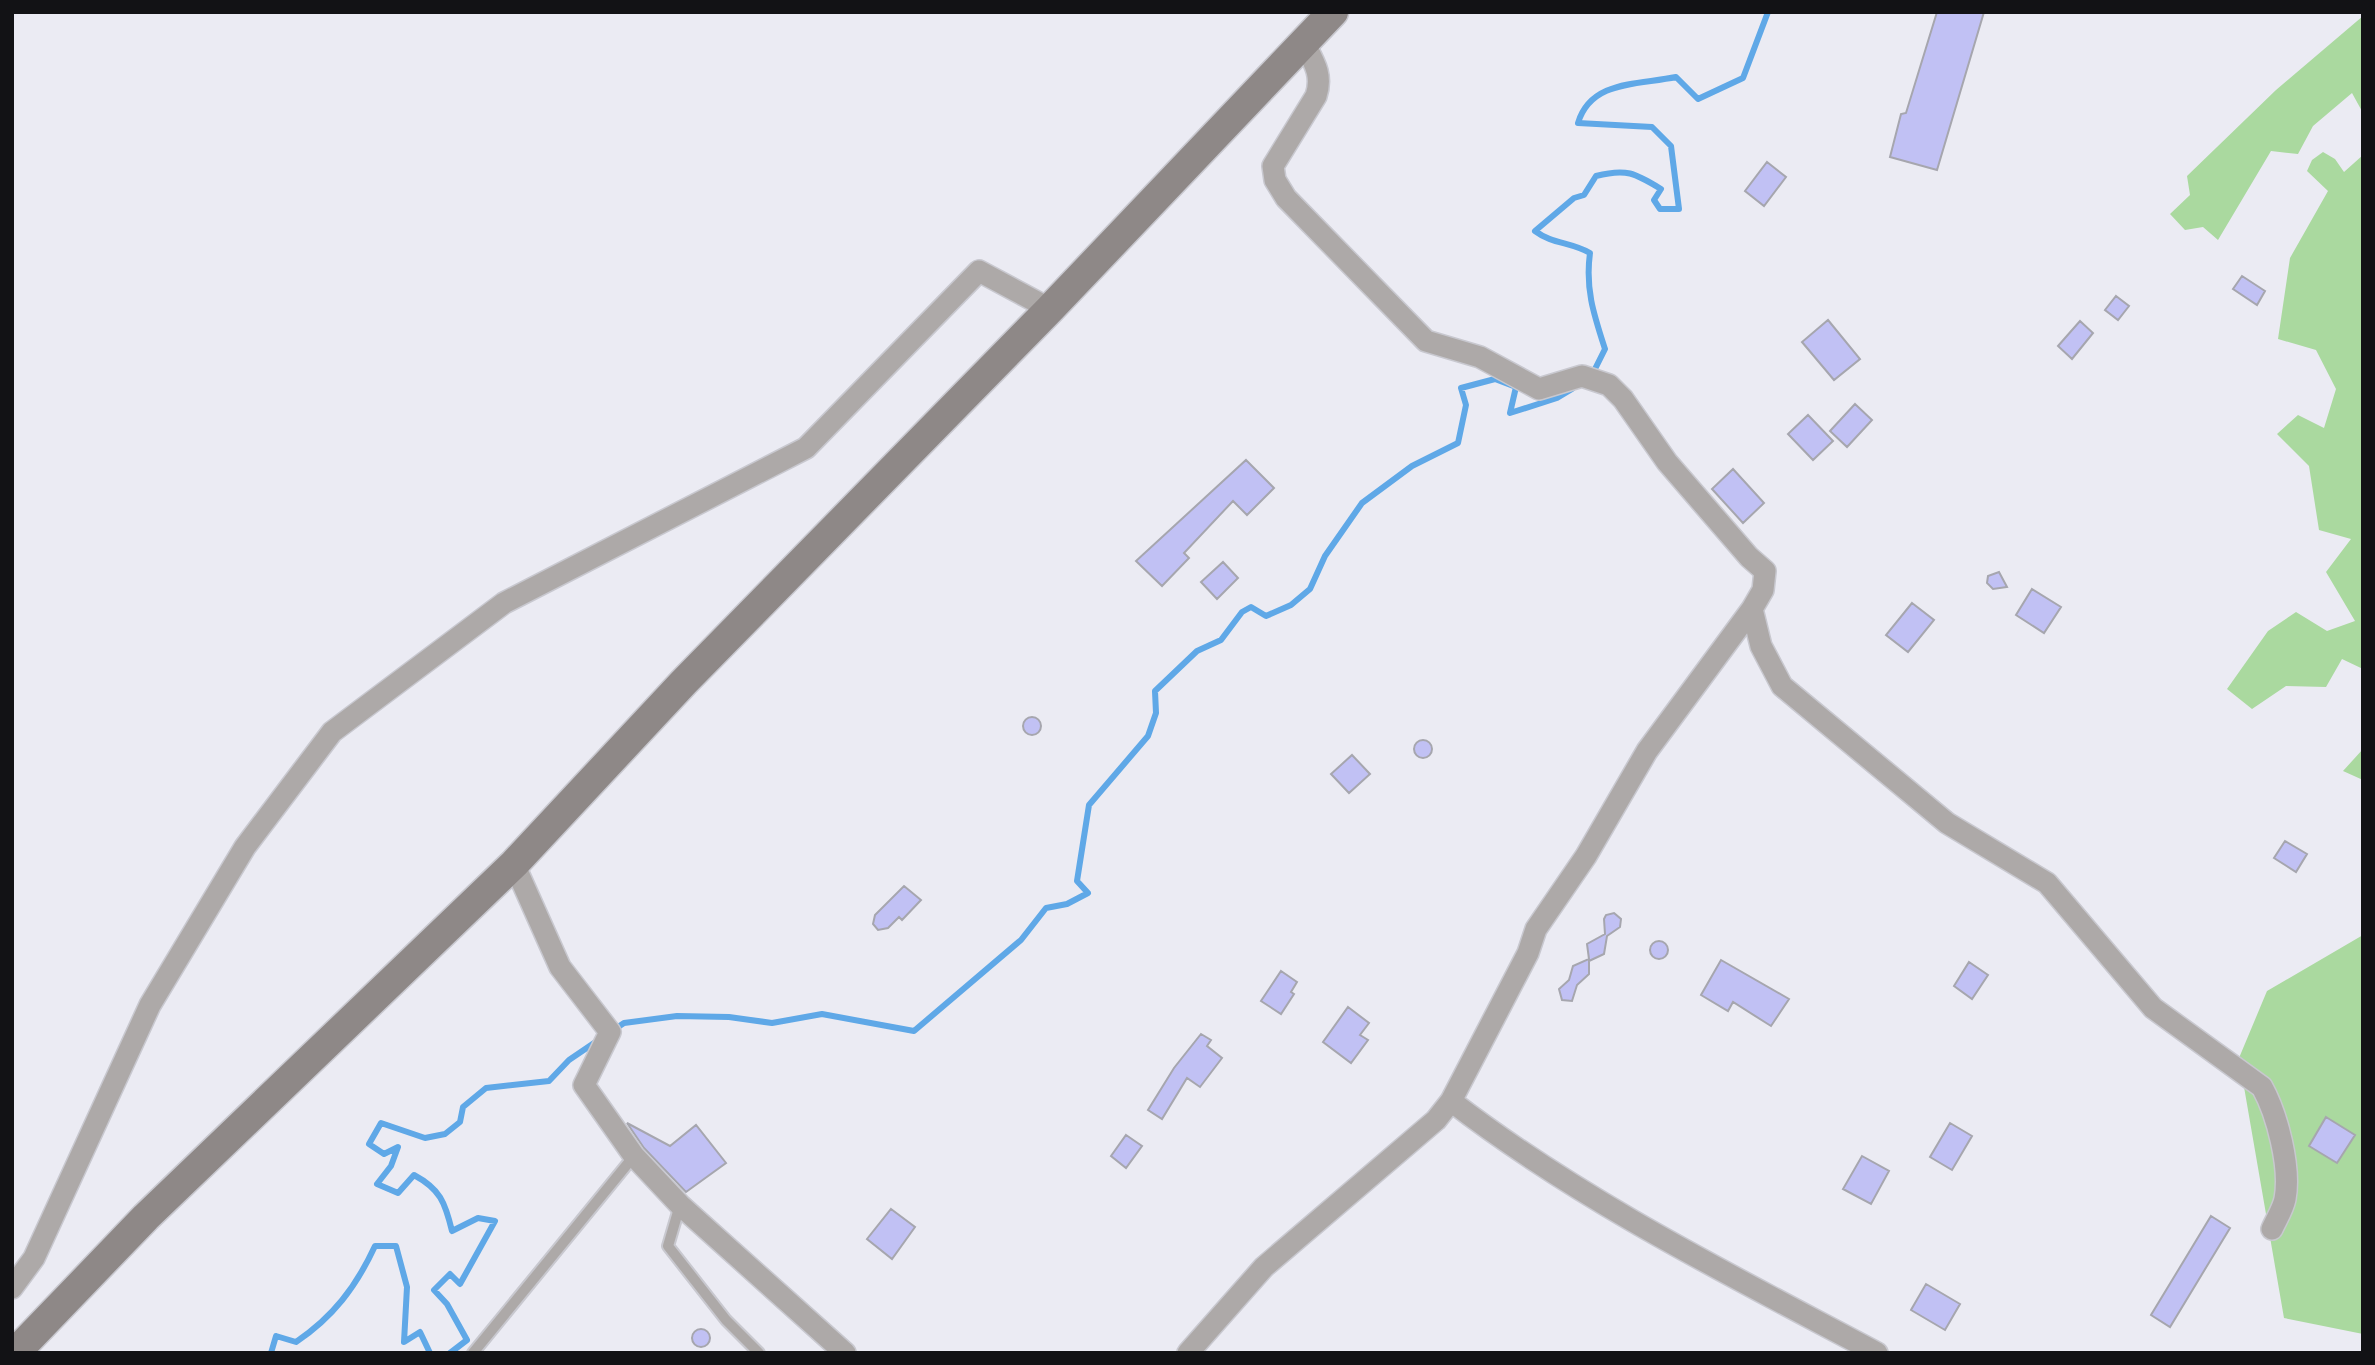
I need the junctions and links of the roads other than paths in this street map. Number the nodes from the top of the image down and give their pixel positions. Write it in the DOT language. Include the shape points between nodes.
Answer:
graph roads {
  1 [pos="1333,12"];
  2 [pos="1304,43"];
  3 [pos="1050,309"];
  4 [pos="1752,609"];
  5 [pos="514,864"];
  6 [pos="1451,1101"];
  7 [pos="634,1156"];
  8 [pos="680,1205"];
  9 [pos="2272,1229"];
  10 [pos="12,1288"];
  11 [pos="15,1353"];
  12 [pos="473,1353"];
  13 [pos="759,1353"];
  14 [pos="845,1353"];
  15 [pos="1188,1353"];
  16 [pos="1877,1353"];
  1 -- 2 [label="main road"];
  2 -- 3 [label="main road"];
  2 -- 4 [label="street" via="1320,83 1273,166 1286,198 1426,341 1480,357 1539,389 1582,376 1609,385 1667,462 1765,571 1763,590"];
  3 -- 5 [label="main road" via="684,682"];
  3 -- 10 [label="street" via="979,271 806,448 503,603 332,732 245,847 150,1005 34,1258"];
  4 -- 6 [label="street" via="1647,751 1586,856 1536,929"];
  4 -- 9 [label="street" via="1761,646 1782,686 1947,823 2047,883 2152,1008 2262,1087 2284,1154 2285,1199"];
  5 -- 7 [label="street" via="560,967 610,1032 584,1085"];
  5 -- 11 [label="main road" via="146,1217"];
  6 -- 15 [label="street" via="1436,1121 1264,1267"];
  6 -- 16 [label="street" via="1505,1142 1609,1206"];
  7 -- 8 [label="street"];
  7 -- 12 [label="lane"];
  8 -- 13 [label="lane" via="668,1246 726,1321"];
  8 -- 14 [label="street"];
}
